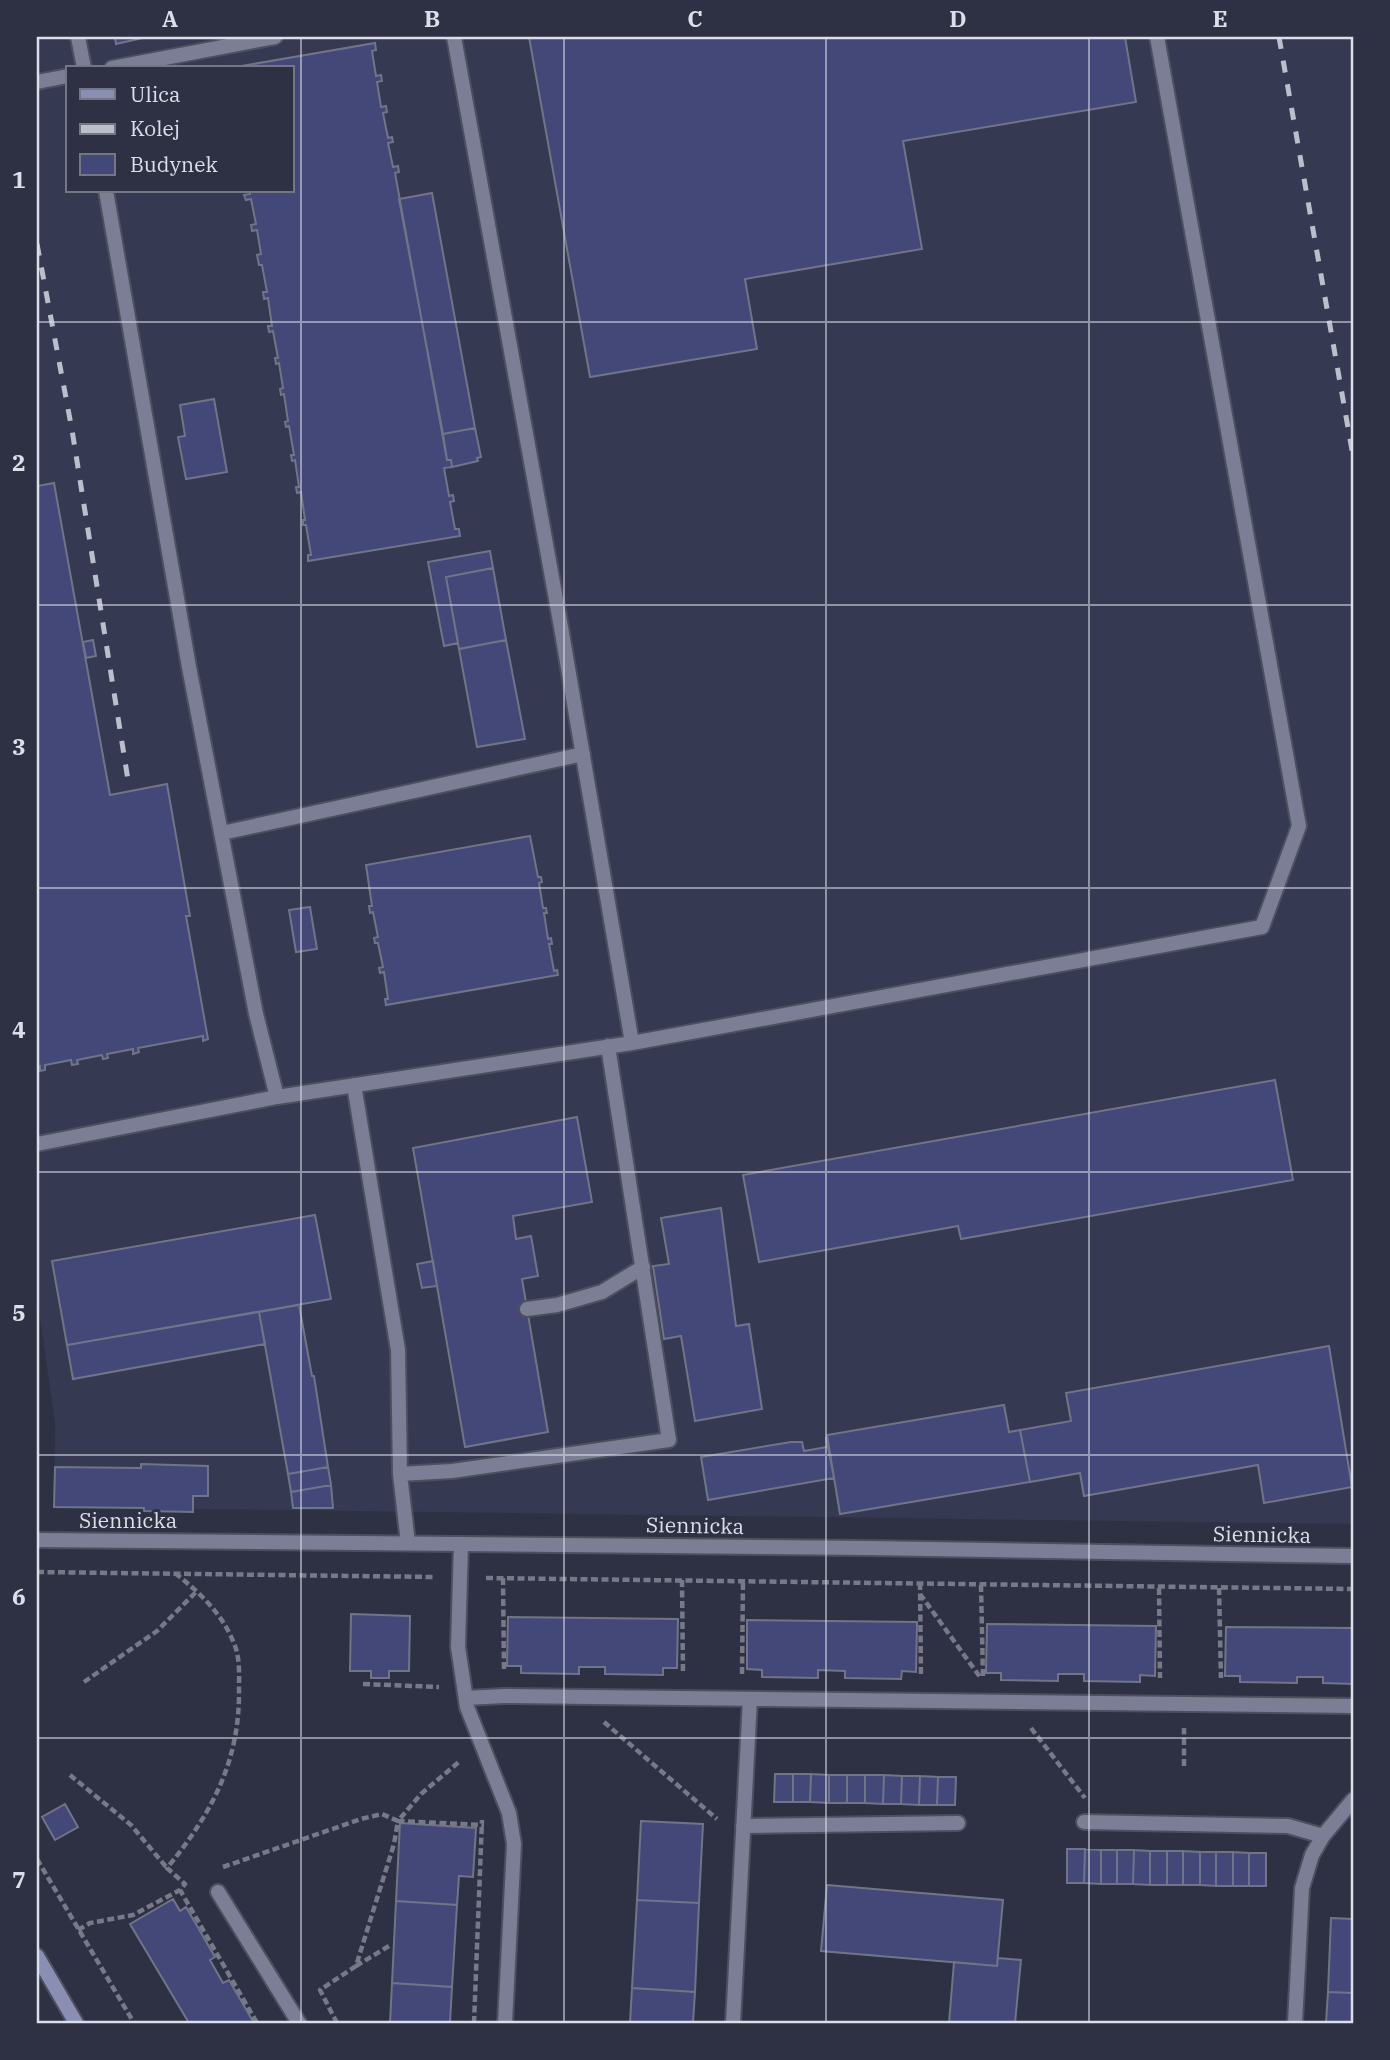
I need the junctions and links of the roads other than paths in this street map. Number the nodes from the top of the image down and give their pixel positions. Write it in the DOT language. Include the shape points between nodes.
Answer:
graph roads {
  1 [pos="78,37"];
  2 [pos="275,37"];
  3 [pos="454,37"];
  4 [pos="1157,37"];
  5 [pos="84,66"];
  6 [pos="123,66"];
  7 [pos="66,76"];
  8 [pos="37,82"];
  9 [pos="106,192"];
  10 [pos="583,754"];
  11 [pos="222,833"];
  12 [pos="632,1043"];
  13 [pos="608,1046"];
  14 [pos="354,1085"];
  15 [pos="277,1097"];
  16 [pos="37,1144"];
  17 [pos="643,1267"];
  18 [pos="527,1309"];
  19 [pos="400,1475"];
  20 [pos="37,1540"];
  21 [pos="408,1543"];
  22 [pos="461,1544"];
  23 [pos="1353,1556"];
  24 [pos="466,1698"];
  25 [pos="746,1699"];
  26 [pos="1353,1706"];
  27 [pos="1353,1800"];
  28 [pos="1084,1822"];
  29 [pos="958,1823"];
  30 [pos="743,1826"];
  31 [pos="1323,1836"];
  32 [pos="218,1892"];
  33 [pos="37,1956"];
  34 [pos="76,2023"];
  35 [pos="299,2023"];
  36 [pos="505,2023"];
  37 [pos="733,2023"];
  38 [pos="1295,2023"];
  1 -- 5 [label="street"];
  2 -- 6 [label="street"];
  3 -- 10 [label="street"];
  4 -- 12 [label="street" via="1299,826 1262,926"];
  7 -- 8 [label="street"];
  9 -- 11 [label="street"];
  10 -- 11 [label="street"];
  10 -- 12 [label="street"];
  11 -- 15 [label="street" via="256,1014"];
  12 -- 13 [label="street"];
  13 -- 14 [label="street"];
  13 -- 17 [label="street"];
  14 -- 15 [label="street"];
  14 -- 19 [label="street" via="398,1350"];
  15 -- 16 [label="street"];
  17 -- 18 [label="street" via="602,1292"];
  17 -- 19 [label="street" via="669,1440"];
  19 -- 21 [label="street"];
  20 -- 21 [label="street, Siennicka"];
  21 -- 22 [label="street, Siennicka"];
  22 -- 23 [label="street, Siennicka"];
  22 -- 24 [label="street" via="458,1647"];
  24 -- 25 [label="street"];
  24 -- 36 [label="street" via="509,1813 514,1844"];
  25 -- 26 [label="street"];
  25 -- 30 [label="street"];
  27 -- 31 [label="street"];
  28 -- 31 [label="street" via="1288,1826"];
  29 -- 30 [label="street"];
  30 -- 37 [label="street"];
  31 -- 38 [label="street" via="1302,1888"];
  32 -- 35 [label="street"];
  33 -- 34 [label="street"];
}
